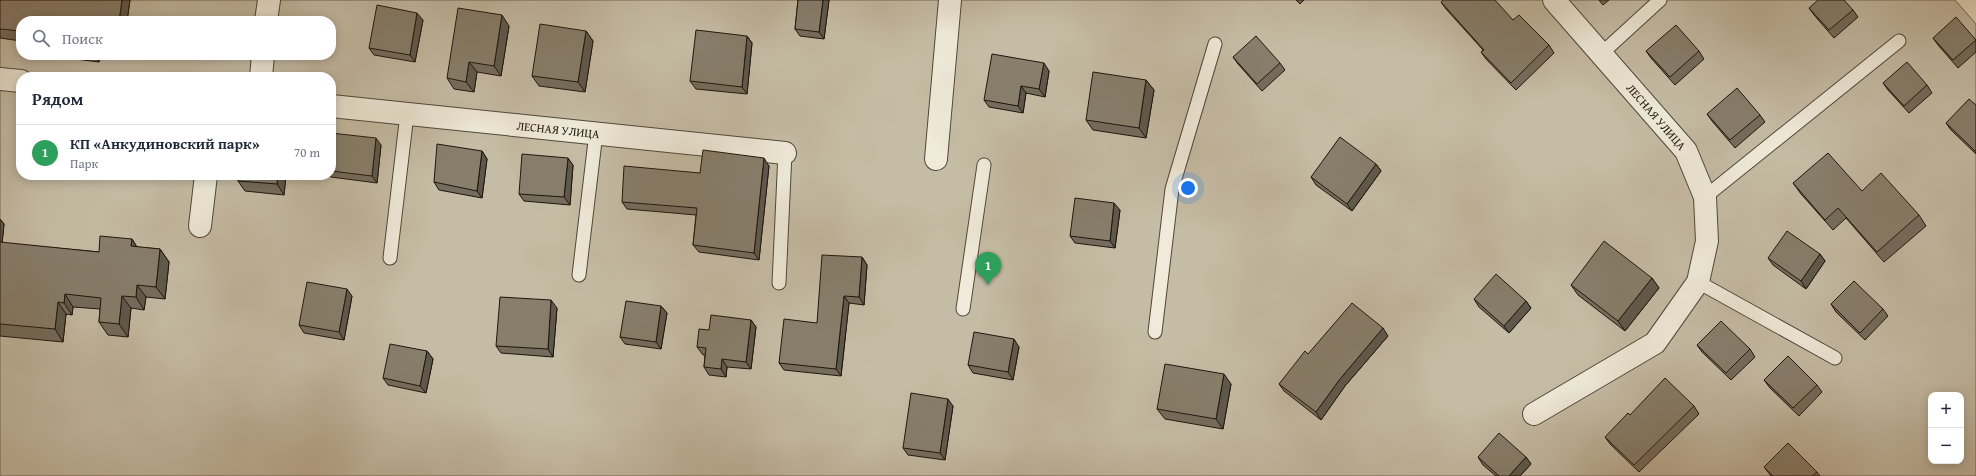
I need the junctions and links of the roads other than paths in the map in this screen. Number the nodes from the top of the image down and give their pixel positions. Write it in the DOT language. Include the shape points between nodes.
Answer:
graph roads {
  1 [pos="269,0"];
  2 [pos="950,0"];
  3 [pos="1554,0"];
  4 [pos="1660,0"];
  5 [pos="267,16"];
  6 [pos="1899,41"];
  7 [pos="1215,44"];
  8 [pos="1601,54"];
  9 [pos="263,60"];
  10 [pos="261,72"];
  11 [pos="0,79"];
  12 [pos="16,81"];
  13 [pos="336,107"];
  14 [pos="407,114"];
  15 [pos="596,134"];
  16 [pos="785,153"];
  17 [pos="936,159"];
  18 [pos="984,165"];
  19 [pos="205,180"];
  20 [pos="1705,197"];
  21 [pos="200,226"];
  22 [pos="390,258"];
  23 [pos="579,275"];
  24 [pos="1698,282"];
  25 [pos="779,283"];
  26 [pos="963,309"];
  27 [pos="1154,332"];
  28 [pos="1835,358"];
  29 [pos="1534,414"];
  1 -- 5 [label="street"];
  2 -- 17 [label="street"];
  3 -- 8 [label="street, ЛЕСНАЯ УЛИЦА"];
  4 -- 8 [label="lane"];
  6 -- 20 [label="lane"];
  7 -- 27 [label="lane" via="1172,189"];
  8 -- 20 [label="street, ЛЕСНАЯ УЛИЦА" via="1686,151"];
  9 -- 10 [label="street"];
  11 -- 12 [label="street"];
  13 -- 14 [label="street, ЛЕСНАЯ УЛИЦА"];
  14 -- 15 [label="street, ЛЕСНАЯ УЛИЦА"];
  14 -- 22 [label="lane"];
  15 -- 16 [label="street, ЛЕСНАЯ УЛИЦА"];
  15 -- 23 [label="lane"];
  16 -- 25 [label="lane"];
  18 -- 26 [label="lane"];
  19 -- 21 [label="street"];
  20 -- 24 [label="street, ЛЕСНАЯ УЛИЦА" via="1707,241"];
  24 -- 28 [label="lane"];
  24 -- 29 [label="street, ЛЕСНАЯ УЛИЦА" via="1655,343"];
}
